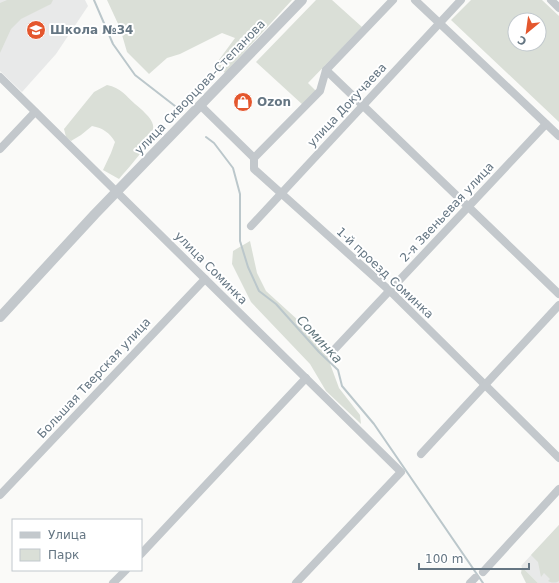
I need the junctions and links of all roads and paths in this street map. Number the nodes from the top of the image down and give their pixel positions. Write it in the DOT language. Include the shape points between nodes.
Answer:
graph roads {
  1 [pos="302,0"];
  2 [pos="393,0"];
  3 [pos="415,0"];
  4 [pos="461,0"];
  5 [pos="551,0"];
  6 [pos="559,8"];
  7 [pos="439,22"];
  8 [pos="326,70"];
  9 [pos="0,77"];
  10 [pos="200,105"];
  11 [pos="362,106"];
  12 [pos="35,112"];
  13 [pos="546,124"];
  14 [pos="559,136"];
  15 [pos="0,149"];
  16 [pos="254,158"];
  17 [pos="117,192"];
  18 [pos="282,194"];
  19 [pos="469,206"];
  20 [pos="251,226"];
  21 [pos="205,279"];
  22 [pos="390,291"];
  23 [pos="559,294"];
  24 [pos="559,305"];
  25 [pos="0,317"];
  26 [pos="332,352"];
  27 [pos="306,378"];
  28 [pos="485,385"];
  29 [pos="421,454"];
  30 [pos="559,458"];
  31 [pos="559,489"];
  32 [pos="0,495"];
  33 [pos="142,553"];
  34 [pos="125,571"];
  35 [pos="483,572"];
  36 [pos="113,583"];
  37 [pos="296,583"];
  1 -- 10 [label="street, улица Скворцова-Степанова"];
  2 -- 8 [label="street"];
  3 -- 7 [label="street"];
  4 -- 7 [label="street, улица Докучаева"];
  5 -- 6 [label="street"];
  7 -- 11 [label="street, улица Докучаева"];
  7 -- 13 [label="street"];
  8 -- 11 [label="street"];
  8 -- 16 [label="street" via="320,91"];
  9 -- 12 [label="street, улица Соминка"];
  10 -- 16 [label="street, 1-й проезд Соминка"];
  10 -- 17 [label="street, улица Скворцова-Степанова"];
  11 -- 18 [label="street, улица Докучаева"];
  11 -- 19 [label="street"];
  12 -- 15 [label="street"];
  12 -- 17 [label="street, улица Соминка"];
  13 -- 14 [label="street"];
  13 -- 19 [label="street, 2-я Звеньевая улица"];
  16 -- 18 [label="street, 1-й проезд Соминка" via="254,169"];
  17 -- 21 [label="street, улица Соминка"];
  17 -- 25 [label="street, улица Скворцова-Степанова"];
  18 -- 20 [label="street, улица Докучаева"];
  18 -- 22 [label="street, 1-й проезд Соминка"];
  19 -- 22 [label="street, 2-я Звеньевая улица"];
  19 -- 23 [label="street"];
  21 -- 27 [label="street, улица Соминка"];
  21 -- 32 [label="street, Большая Тверская улица"];
  22 -- 26 [label="street, 2-я Звеньевая улица"];
  22 -- 28 [label="street, 1-й проезд Соминка"];
  24 -- 28 [label="street"];
  27 -- 33 [label="street"];
  27 -- 37 [label="street, улица Соминка" via="401,472"];
  28 -- 29 [label="street"];
  28 -- 30 [label="street, 1-й проезд Соминка"];
  31 -- 35 [label="street"];
  34 -- 36 [label="street"];
}
